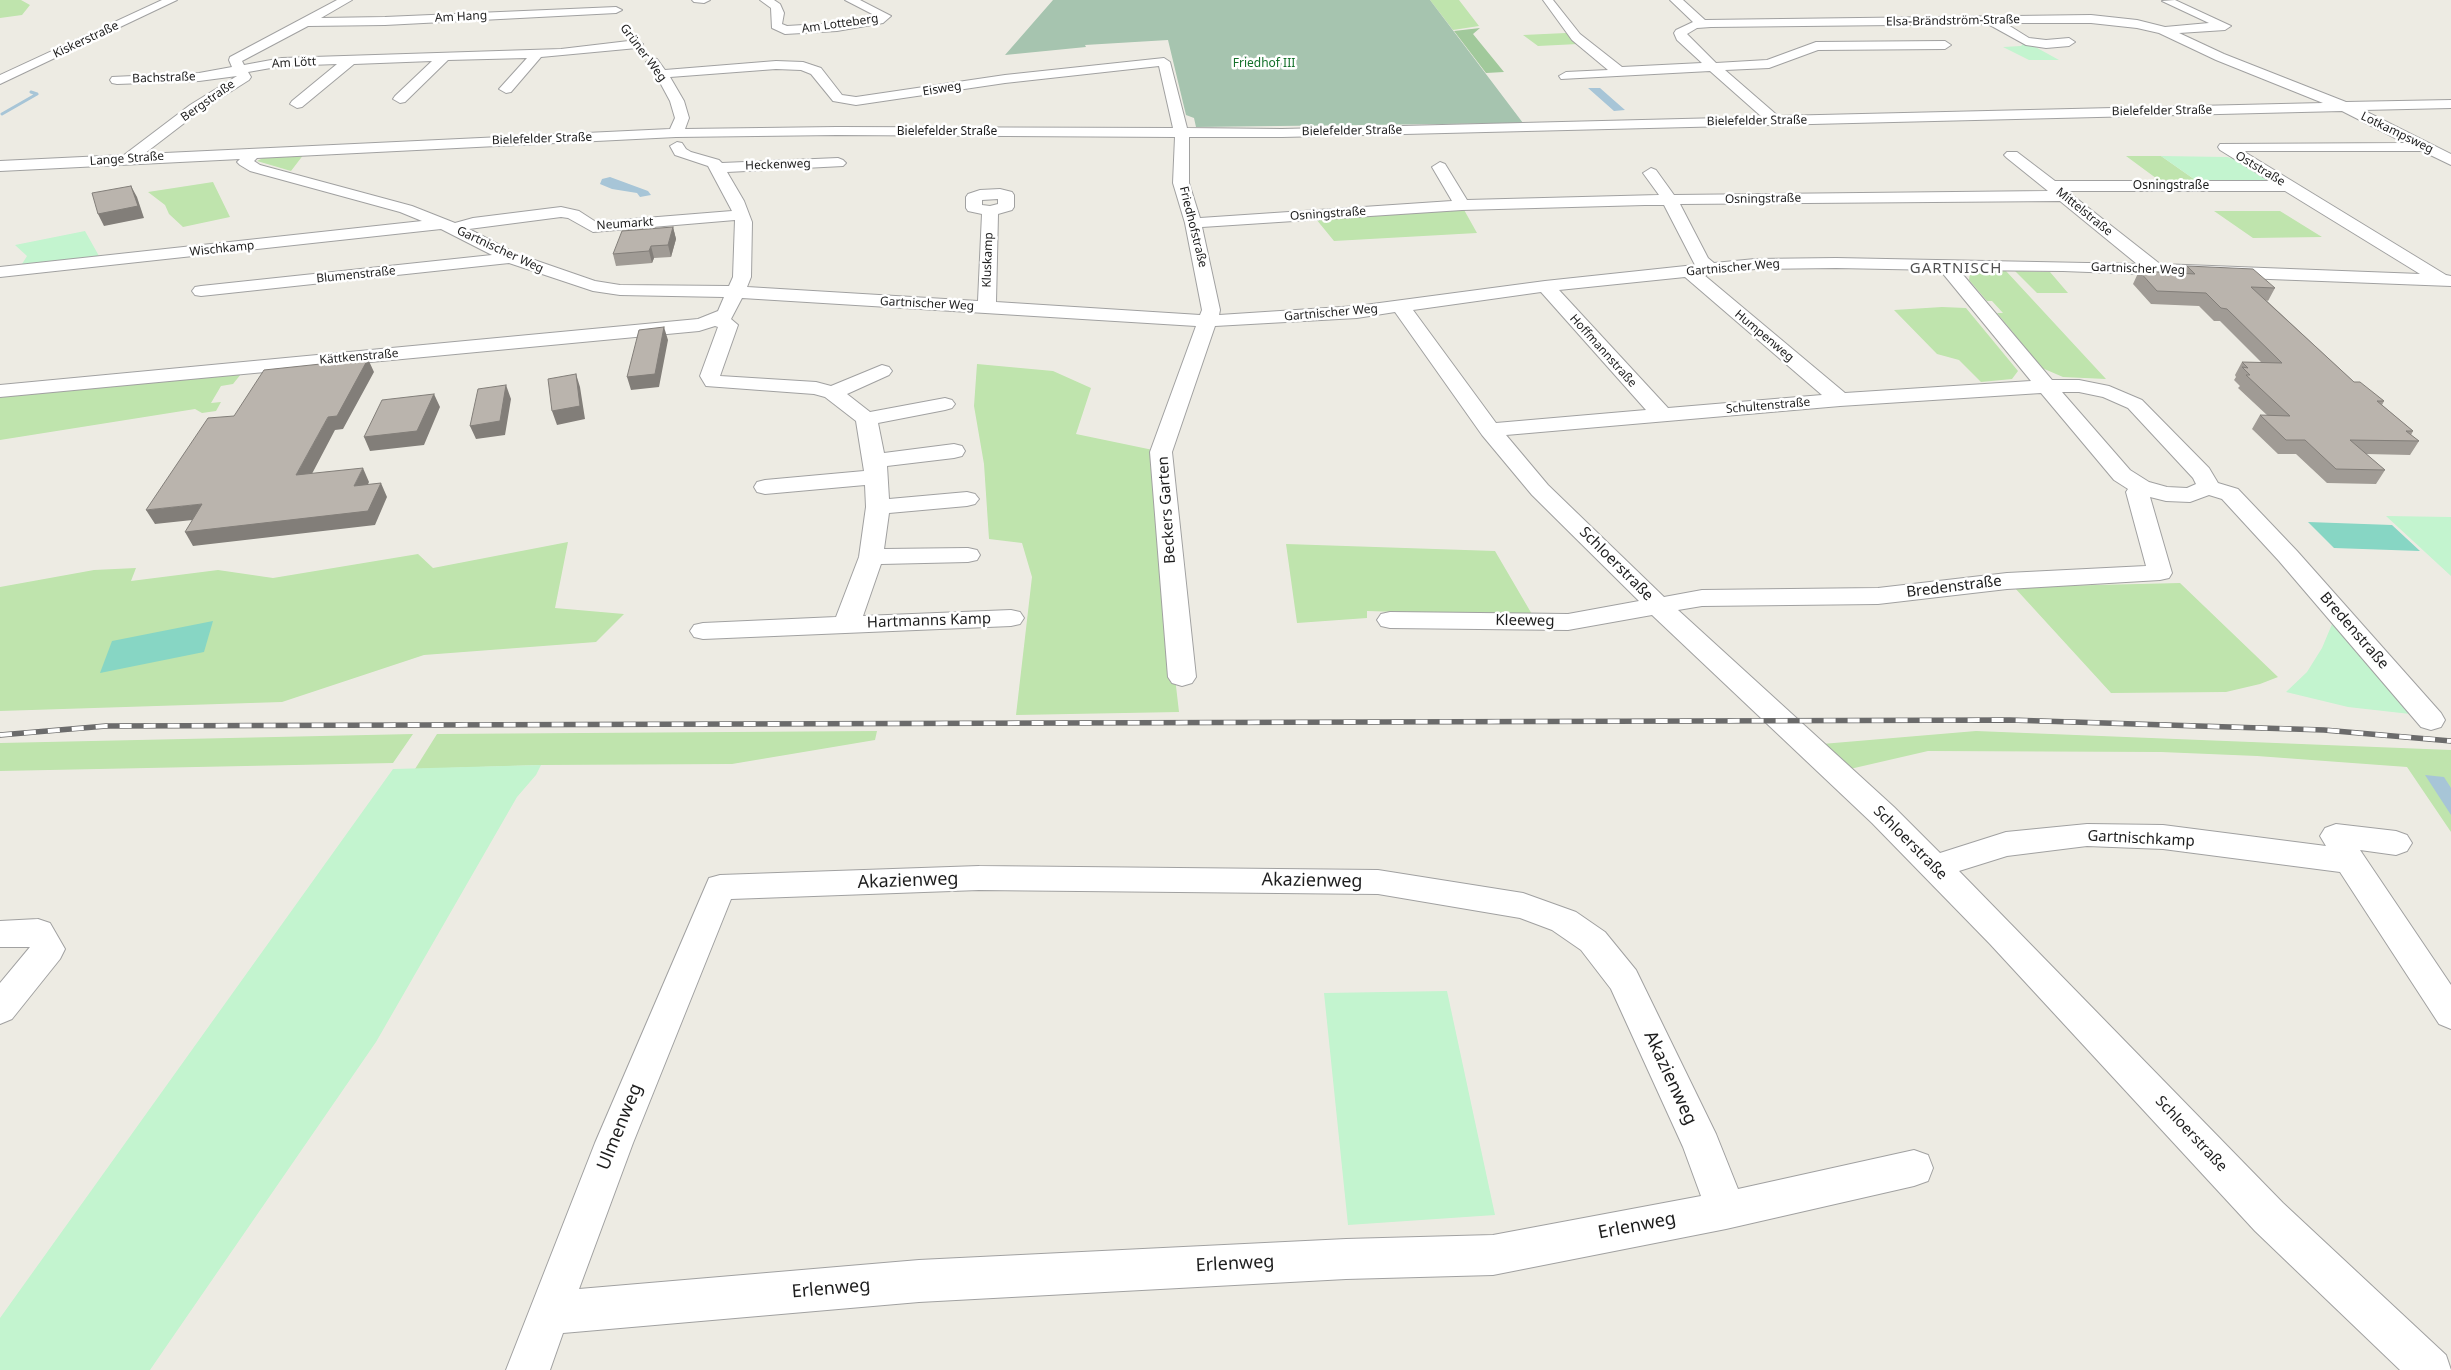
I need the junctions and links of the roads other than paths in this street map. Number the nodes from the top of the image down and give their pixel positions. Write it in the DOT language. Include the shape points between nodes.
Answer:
graph roads {
  1 [pos="171,0"];
  2 [pos="346,0"];
  3 [pos="698,0"];
  4 [pos="704,0"];
  5 [pos="766,0"];
  6 [pos="851,0"];
  7 [pos="1676,0"];
  8 [pos="1548,1"];
  9 [pos="2168,1"];
  10 [pos="2027,10"];
  11 [pos="1859,11"];
  12 [pos="620,15"];
  13 [pos="1992,20"];
  14 [pos="2044,20"];
  15 [pos="1874,21"];
  16 [pos="307,22"];
  17 [pos="1702,24"];
  18 [pos="785,30"];
  19 [pos="2164,30"];
  20 [pos="768,34"];
  21 [pos="2069,42"];
  22 [pos="637,44"];
  23 [pos="1945,45"];
  24 [pos="537,54"];
  25 [pos="444,57"];
  26 [pos="350,60"];
  27 [pos="239,68"];
  28 [pos="1714,68"];
  29 [pos="1621,71"];
  30 [pos="662,74"];
  31 [pos="0,80"];
  32 [pos="117,80"];
  33 [pos="1580,88"];
  34 [pos="506,89"];
  35 [pos="400,99"];
  36 [pos="297,104"];
  37 [pos="2451,104"];
  38 [pos="2343,106"];
  39 [pos="1775,121"];
  40 [pos="1181,133"];
  41 [pos="712,137"];
  42 [pos="676,140"];
  43 [pos="2426,147"];
  44 [pos="2451,147"];
  45 [pos="254,153"];
  46 [pos="2012,156"];
  47 [pos="129,159"];
  48 [pos="2451,160"];
  49 [pos="838,163"];
  50 [pos="714,164"];
  51 [pos="0,166"];
  52 [pos="1440,167"];
  53 [pos="1651,173"];
  54 [pos="2290,186"];
  55 [pos="2058,191"];
  56 [pos="1670,200"];
  57 [pos="1462,205"];
  58 [pos="990,211"];
  59 [pos="742,216"];
  60 [pos="1193,223"];
  61 [pos="448,226"];
  62 [pos="511,258"];
  63 [pos="1945,265"];
  64 [pos="1710,269"];
  65 [pos="2155,269"];
  66 [pos="0,272"];
  67 [pos="1689,272"];
  68 [pos="2448,283"];
  69 [pos="1545,286"];
  70 [pos="201,291"];
  71 [pos="734,292"];
  72 [pos="983,307"];
  73 [pos="1401,307"];
  74 [pos="717,320"];
  75 [pos="1208,321"];
  76 [pos="882,370"];
  77 [pos="2046,386"];
  78 [pos="0,392"];
  79 [pos="832,393"];
  80 [pos="1840,400"];
  81 [pos="945,404"];
  82 [pos="1662,415"];
  83 [pos="866,420"];
  84 [pos="1490,430"];
  85 [pos="954,451"];
  86 [pos="876,469"];
  87 [pos="765,487"];
  88 [pos="2141,487"];
  89 [pos="2207,487"];
  90 [pos="967,499"];
  91 [pos="878,507"];
  92 [pos="968,555"];
  93 [pos="871,557"];
  94 [pos="1658,606"];
  95 [pos="1011,618"];
  96 [pos="1390,620"];
  97 [pos="847,624"];
  98 [pos="703,631"];
  99 [pos="1182,677"];
  100 [pos="2431,720"];
  101 [pos="2396,843"];
  102 [pos="2350,861"];
  103 [pos="1934,867"];
  104 [pos="720,887"];
  105 [pos="0,934"];
  106 [pos="0,1009"];
  107 [pos="2451,1014"];
  108 [pos="1914,1168"];
  109 [pos="1726,1210"];
  110 [pos="549,1313"];
  111 [pos="528,1370"];
  112 [pos="2431,1370"];
  1 -- 31 [label="street, Kiskerstraße"];
  2 -- 16 [label="street, Bergstraße"];
  3 -- 4 [label="street"];
  5 -- 18 [label="street, Am Lotteberg" via="776,6 776,25"];
  6 -- 18 [label="street, Am Lotteberg" via="885,16 879,20 837,27"];
  7 -- 17 [label="street"];
  8 -- 29 [label="street" via="1576,37"];
  9 -- 19 [label="street" via="2225,26"];
  10 -- 14 [label="street"];
  11 -- 15 [label="street"];
  12 -- 16 [label="street, Am Hang"];
  12 -- 22 [label="street, Grüner Weg"];
  13 -- 14 [label="street, Elsa-Brändström-Straße"];
  13 -- 15 [label="street, Elsa-Brändström-Straße"];
  13 -- 21 [label="street" via="2026,41 2046,44"];
  14 -- 19 [label="street, Elsa-Brändström-Straße" via="2114,20"];
  15 -- 17 [label="street, Elsa-Brändström-Straße"];
  16 -- 27 [label="street, Bergstraße" via="234,60"];
  17 -- 28 [label="street, Elsa-Brändström-Straße" via="1688,27 1680,36"];
  18 -- 20 [label="street, Am Lotteberg"];
  19 -- 38 [label="street, Elsa-Brändström-Straße" via="2220,57"];
  22 -- 24 [label="street, Am Lött"];
  22 -- 30 [label="street, Grüner Weg"];
  23 -- 28 [label="street" via="1816,46 1769,64"];
  24 -- 25 [label="street, Am Lött"];
  24 -- 34 [label="street"];
  25 -- 26 [label="street, Am Lött"];
  25 -- 35 [label="street"];
  26 -- 27 [label="street, Am Lött" via="282,62"];
  26 -- 36 [label="street, Am Lött"];
  27 -- 32 [label="street, Bachstraße" via="199,77"];
  27 -- 47 [label="street, Bergstraße" via="244,77 195,108"];
  28 -- 29 [label="street"];
  28 -- 39 [label="street, Elsa-Brändström-Straße"];
  29 -- 33 [label="street" via="1561,72"];
  30 -- 40 [label="street, Eisweg" via="776,65 803,66 816,71 838,98 856,101 1005,79 1164,62"];
  30 -- 42 [label="street, Grüner Weg" via="682,118"];
  37 -- 38 [label="street, Bielefelder Straße"];
  38 -- 39 [label="street, Bielefelder Straße"];
  38 -- 43 [label="street, Lotkampsweg"];
  39 -- 40 [label="street, Bielefelder Straße"];
  40 -- 41 [label="street, Bielefelder Straße"];
  40 -- 60 [label="street, Friedhofstraße" via="1181,183"];
  41 -- 42 [label="street, Bielefelder Straße"];
  41 -- 50 [label="street"];
  42 -- 45 [label="street, Bielefelder Straße"];
  42 -- 50 [label="street, Heckenweg" via="680,152"];
  43 -- 44 [label="street"];
  43 -- 48 [label="street, Lotkampsweg"];
  43 -- 54 [label="street, Oststraße" via="2225,147"];
  45 -- 47 [label="street, Lange Straße"];
  45 -- 61 [label="street, Gartnischer Weg" via="245,162 255,168 406,208"];
  46 -- 55 [label="street, Mittelstraße"];
  47 -- 51 [label="street, Lange Straße"];
  49 -- 50 [label="street, Heckenweg"];
  50 -- 59 [label="street"];
  52 -- 57 [label="street"];
  53 -- 56 [label="street"];
  54 -- 55 [label="street, Osningstraße"];
  54 -- 68 [label="street, Oststraße"];
  55 -- 56 [label="street, Osningstraße"];
  55 -- 65 [label="street, Mittelstraße"];
  56 -- 57 [label="street, Osningstraße"];
  56 -- 64 [label="street" via="1700,261"];
  57 -- 60 [label="street, Osningstraße"];
  58 -- 72 [label="street, Kluskamp" via="987,302"];
  59 -- 61 [label="street, Neumarkt" via="593,227 573,214 561,212"];
  59 -- 71 [label="street" via="742,277"];
  60 -- 75 [label="street, Friedhofstraße" via="1211,310"];
  61 -- 62 [label="street, Gartnischer Weg"];
  61 -- 66 [label="street, Wischkamp"];
  62 -- 70 [label="street, Blumenstraße"];
  62 -- 71 [label="street, Gartnischer Weg" via="576,281 620,290"];
  63 -- 64 [label="street, Gartnischer Weg" via="1755,264"];
  63 -- 65 [label="street, Gartnischer Weg"];
  63 -- 77 [label="street"];
  64 -- 67 [label="street, Gartnischer Weg"];
  65 -- 68 [label="street, Gartnischer Weg"];
  67 -- 69 [label="street, Gartnischer Weg"];
  67 -- 80 [label="street, Humpenweg"];
  69 -- 73 [label="street, Gartnischer Weg"];
  69 -- 82 [label="street, Hoffmannstraße"];
  71 -- 72 [label="street, Gartnischer Weg"];
  71 -- 74 [label="street" via="726,314"];
  72 -- 75 [label="street, Gartnischer Weg"];
  73 -- 75 [label="street, Gartnischer Weg"];
  73 -- 84 [label="street, Schloerstraße"];
  74 -- 78 [label="street, Kättkenstraße" via="689,326"];
  74 -- 79 [label="street" via="728,325 711,380 718,384 798,385"];
  75 -- 99 [label="street, Beckers Garten" via="1162,452"];
  76 -- 79 [label="street"];
  77 -- 80 [label="street, Schultenstraße"];
  77 -- 88 [label="street" via="2122,476"];
  77 -- 89 [label="street" via="2094,388 2135,404 2201,473 2207,480"];
  79 -- 83 [label="street"];
  80 -- 82 [label="street, Schultenstraße"];
  81 -- 83 [label="street"];
  82 -- 84 [label="street, Schultenstraße"];
  83 -- 86 [label="street, Hartmanns Kamp"];
  84 -- 94 [label="street, Schloerstraße" via="1540,490"];
  85 -- 86 [label="street"];
  86 -- 87 [label="street"];
  86 -- 91 [label="street, Hartmanns Kamp"];
  88 -- 89 [label="street" via="2179,496"];
  88 -- 94 [label="street, Bredenstraße" via="2137,492 2160,573 2007,581 1878,596 1702,598"];
  89 -- 100 [label="street, Bredenstraße" via="2230,494"];
  90 -- 91 [label="street"];
  91 -- 93 [label="street, Hartmanns Kamp"];
  92 -- 93 [label="street"];
  93 -- 97 [label="street, Hartmanns Kamp"];
  94 -- 96 [label="street, Kleeweg" via="1568,622"];
  94 -- 103 [label="street, Schloerstraße" via="1883,815"];
  95 -- 97 [label="street, Hartmanns Kamp"];
  97 -- 98 [label="street, Hartmanns Kamp"];
  101 -- 102 [label="street" via="2336,836"];
  102 -- 103 [label="street, Gartnischkamp" via="2163,837 2087,835 2006,844"];
  102 -- 107 [label="street"];
  103 -- 112 [label="street, Schloerstraße" via="2269,1217"];
  104 -- 109 [label="street, Akazienweg" via="980,878 1378,882 1523,906 1564,921 1594,941 1624,980 1702,1146"];
  104 -- 110 [label="street, Ulmenweg" via="614,1143"];
  105 -- 106 [label="street" via="38,932 48,949"];
  108 -- 109 [label="street, Erlenweg"];
  109 -- 110 [label="street, Erlenweg" via="1493,1255 1346,1259 919,1281"];
  110 -- 111 [label="street, Ulmenweg"];
}
